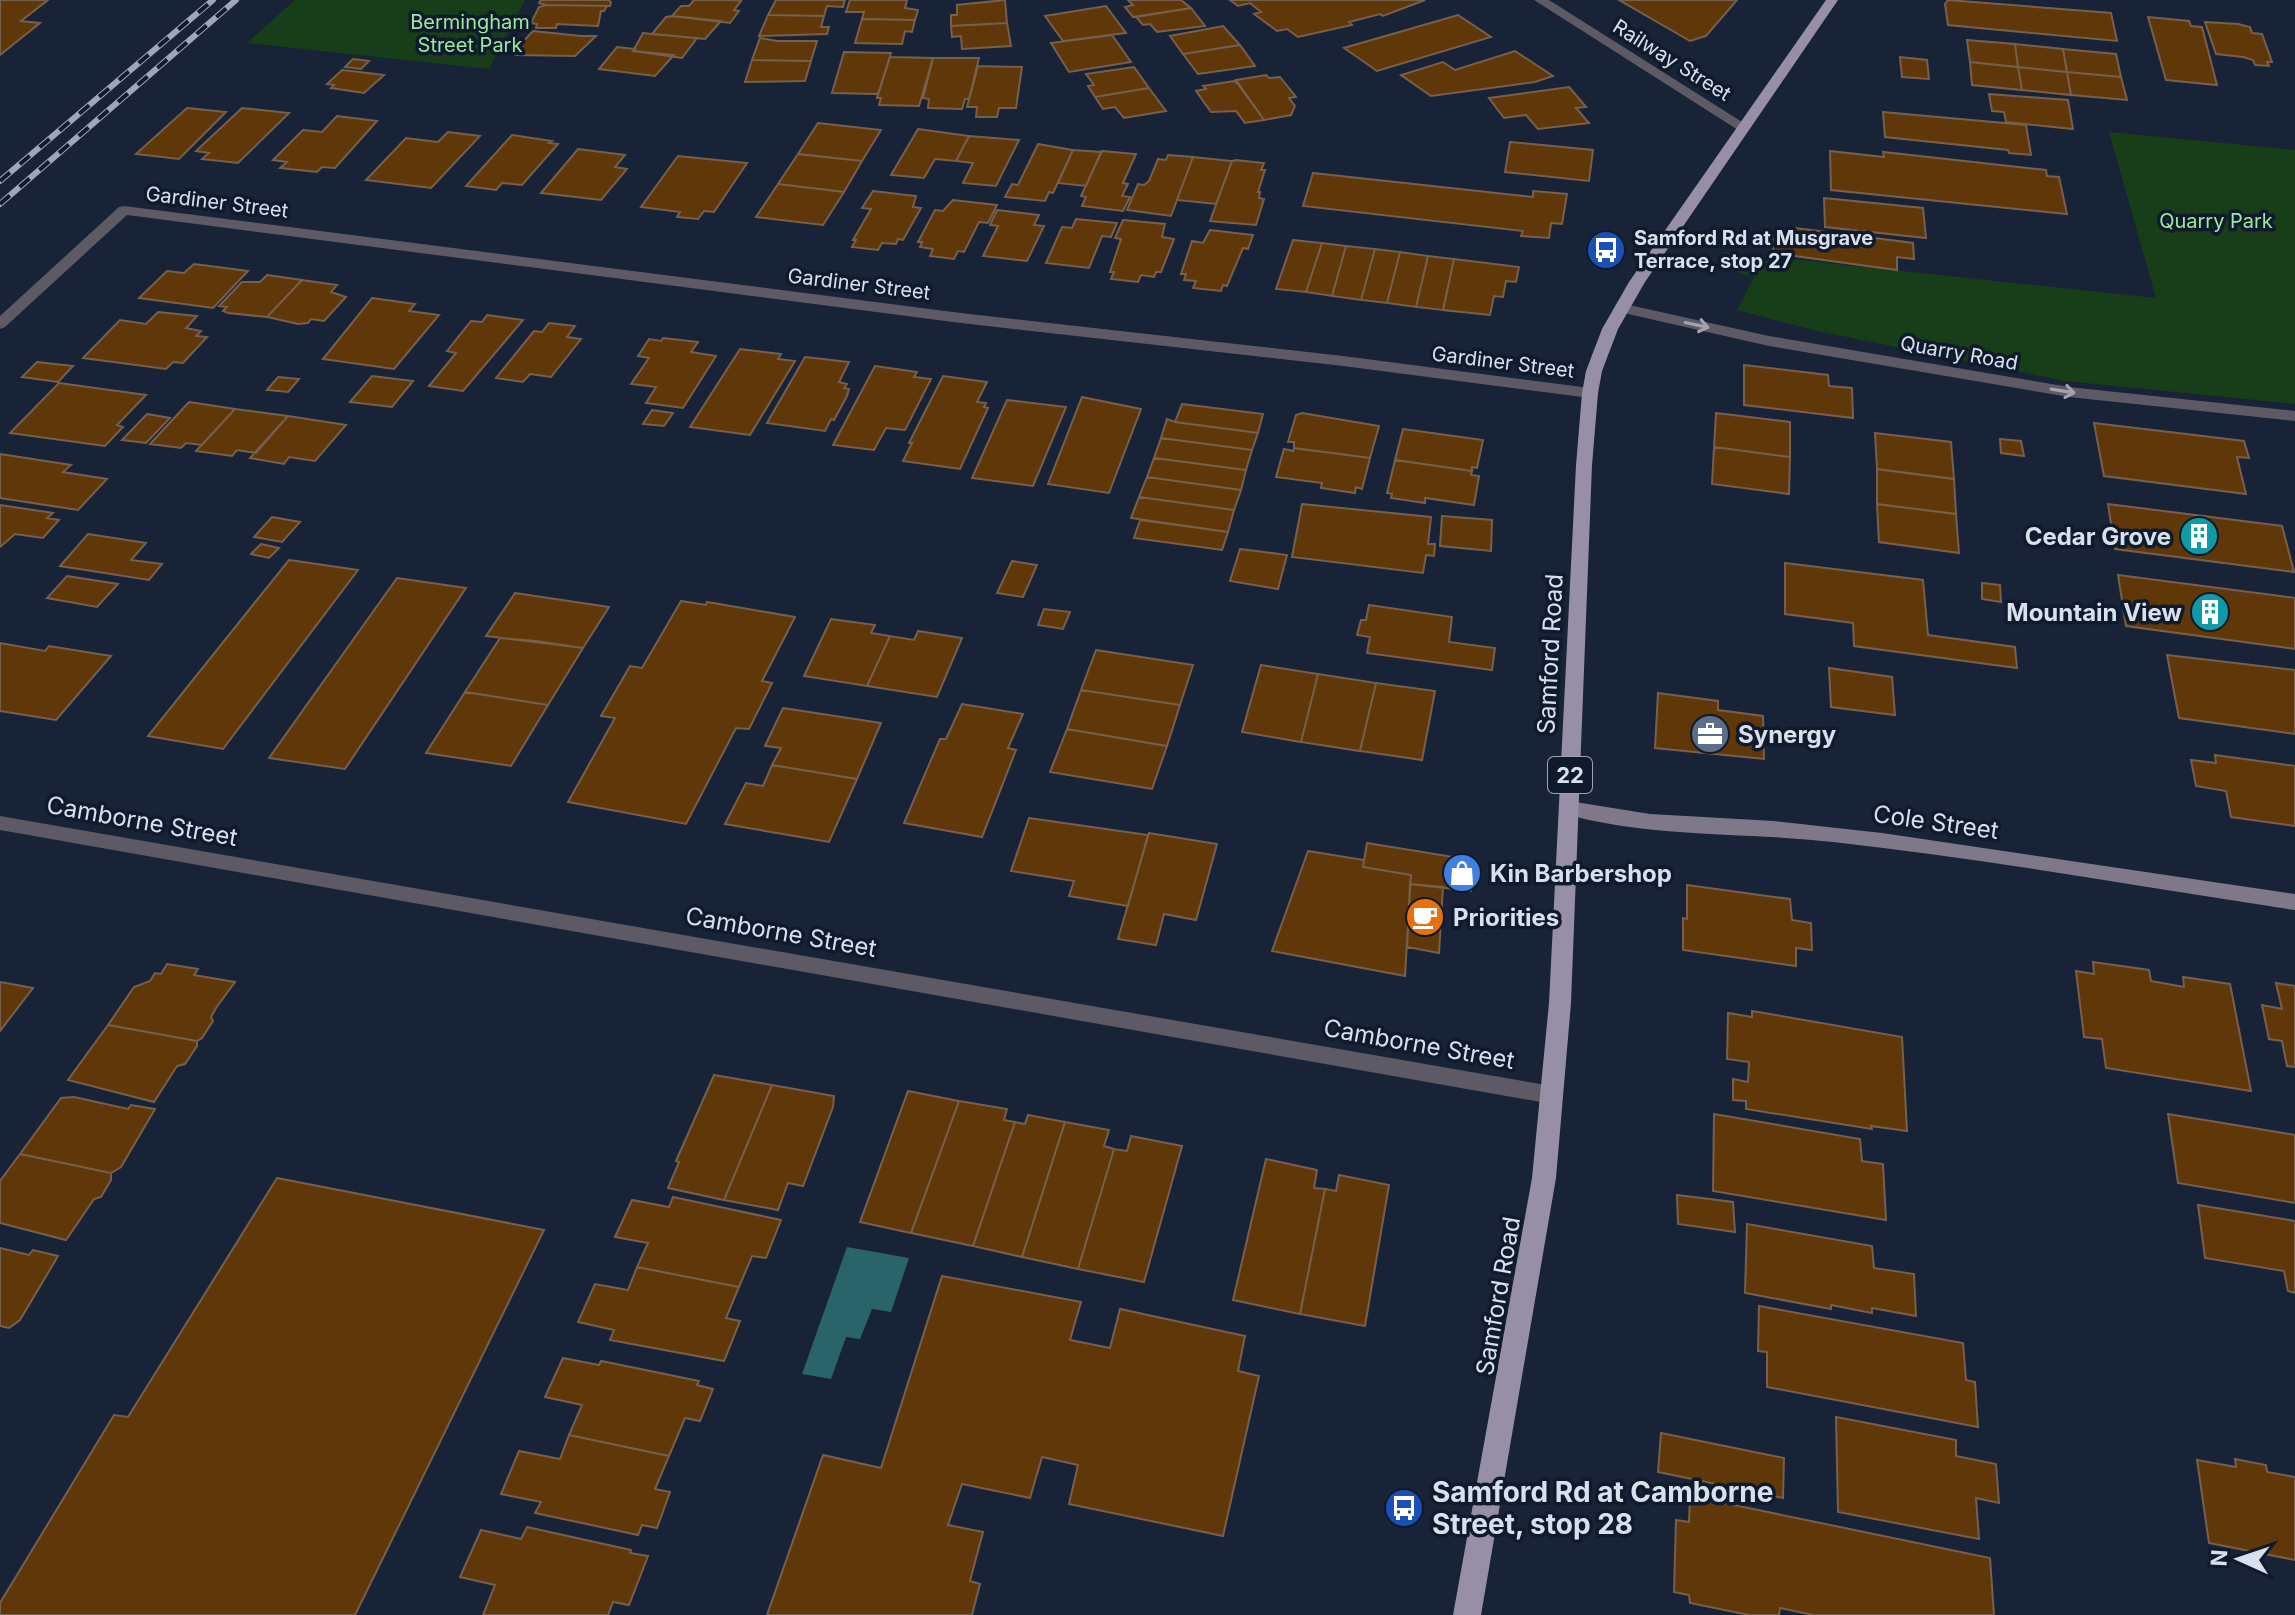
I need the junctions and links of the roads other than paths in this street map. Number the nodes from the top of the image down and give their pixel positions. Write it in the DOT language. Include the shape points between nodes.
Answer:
graph roads {
  1 [pos="1540,0"];
  2 [pos="1832,0"];
  3 [pos="1743,127"];
  4 [pos="1620,308"];
  5 [pos="0,324"];
  6 [pos="1590,393"];
  7 [pos="2295,416"];
  8 [pos="1569,808"];
  9 [pos="0,823"];
  10 [pos="2295,902"];
  11 [pos="1552,1095"];
  12 [pos="1467,1615"];
  1 -- 3 [label="street, Railway Street"];
  2 -- 3 [label="main road, Samford Road / 22"];
  3 -- 4 [label="main road, Samford Road / 22"];
  4 -- 6 [label="main road, Samford Road / 22"];
  4 -- 7 [label="street, Quarry Road, one-way" via="1769,341 2069,392"];
  5 -- 6 [label="street, Gardiner Street" via="124,210"];
  6 -- 8 [label="main road, Samford Road / 22"];
  8 -- 10 [label="street, Cole Street" via="1650,821 1882,840"];
  8 -- 11 [label="main road, Samford Road / 22"];
  9 -- 11 [label="street, Camborne Street"];
  11 -- 12 [label="main road, Samford Road / 22" via="1528,1285"];
}
